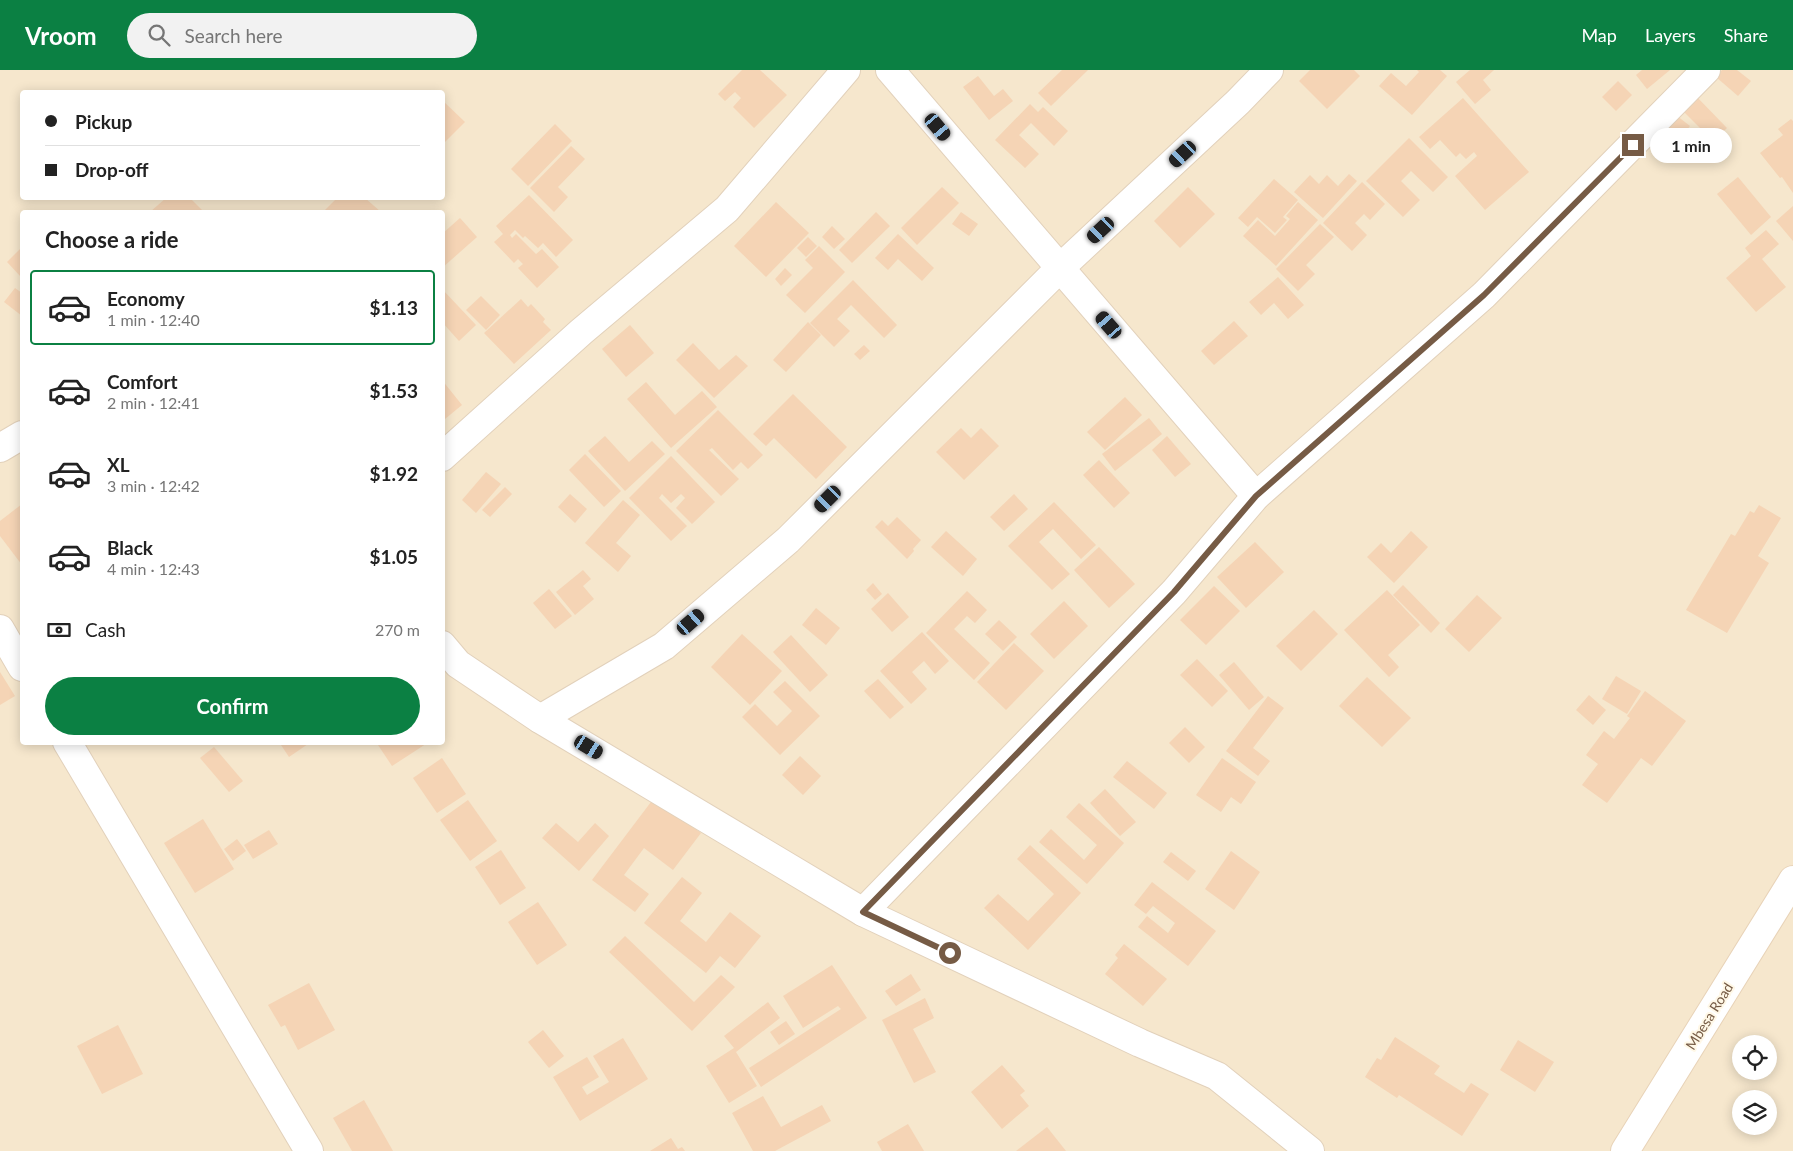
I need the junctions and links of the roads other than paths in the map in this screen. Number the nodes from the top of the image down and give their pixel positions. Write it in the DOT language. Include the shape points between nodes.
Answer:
graph roads {
  1 [pos="846,70"];
  2 [pos="890,70"];
  3 [pos="1269,70"];
  4 [pos="1706,70"];
  5 [pos="1060,268"];
  6 [pos="20,436"];
  7 [pos="0,448"];
  8 [pos="445,454"];
  9 [pos="1256,496"];
  10 [pos="0,629"];
  11 [pos="445,649"];
  12 [pos="20,664"];
  13 [pos="540,718"];
  14 [pos="70,745"];
  15 [pos="1793,880"];
  16 [pos="863,912"];
  17 [pos="309,1151"];
  18 [pos="1310,1151"];
  19 [pos="1625,1151"];
  1 -- 8 [label="street" via="727,209 581,332"];
  2 -- 5 [label="street"];
  3 -- 5 [label="street"];
  4 -- 9 [label="street" via="1484,295"];
  5 -- 9 [label="street"];
  5 -- 13 [label="street" via="788,540 664,646"];
  6 -- 7 [label="street"];
  9 -- 16 [label="street" via="1174,592"];
  10 -- 12 [label="street"];
  11 -- 13 [label="street" via="458,664"];
  13 -- 16 [label="street"];
  14 -- 17 [label="street"];
  15 -- 19 [label="street, Mbesa Road"];
  16 -- 18 [label="street" via="1140,1043 1218,1076"];
}
